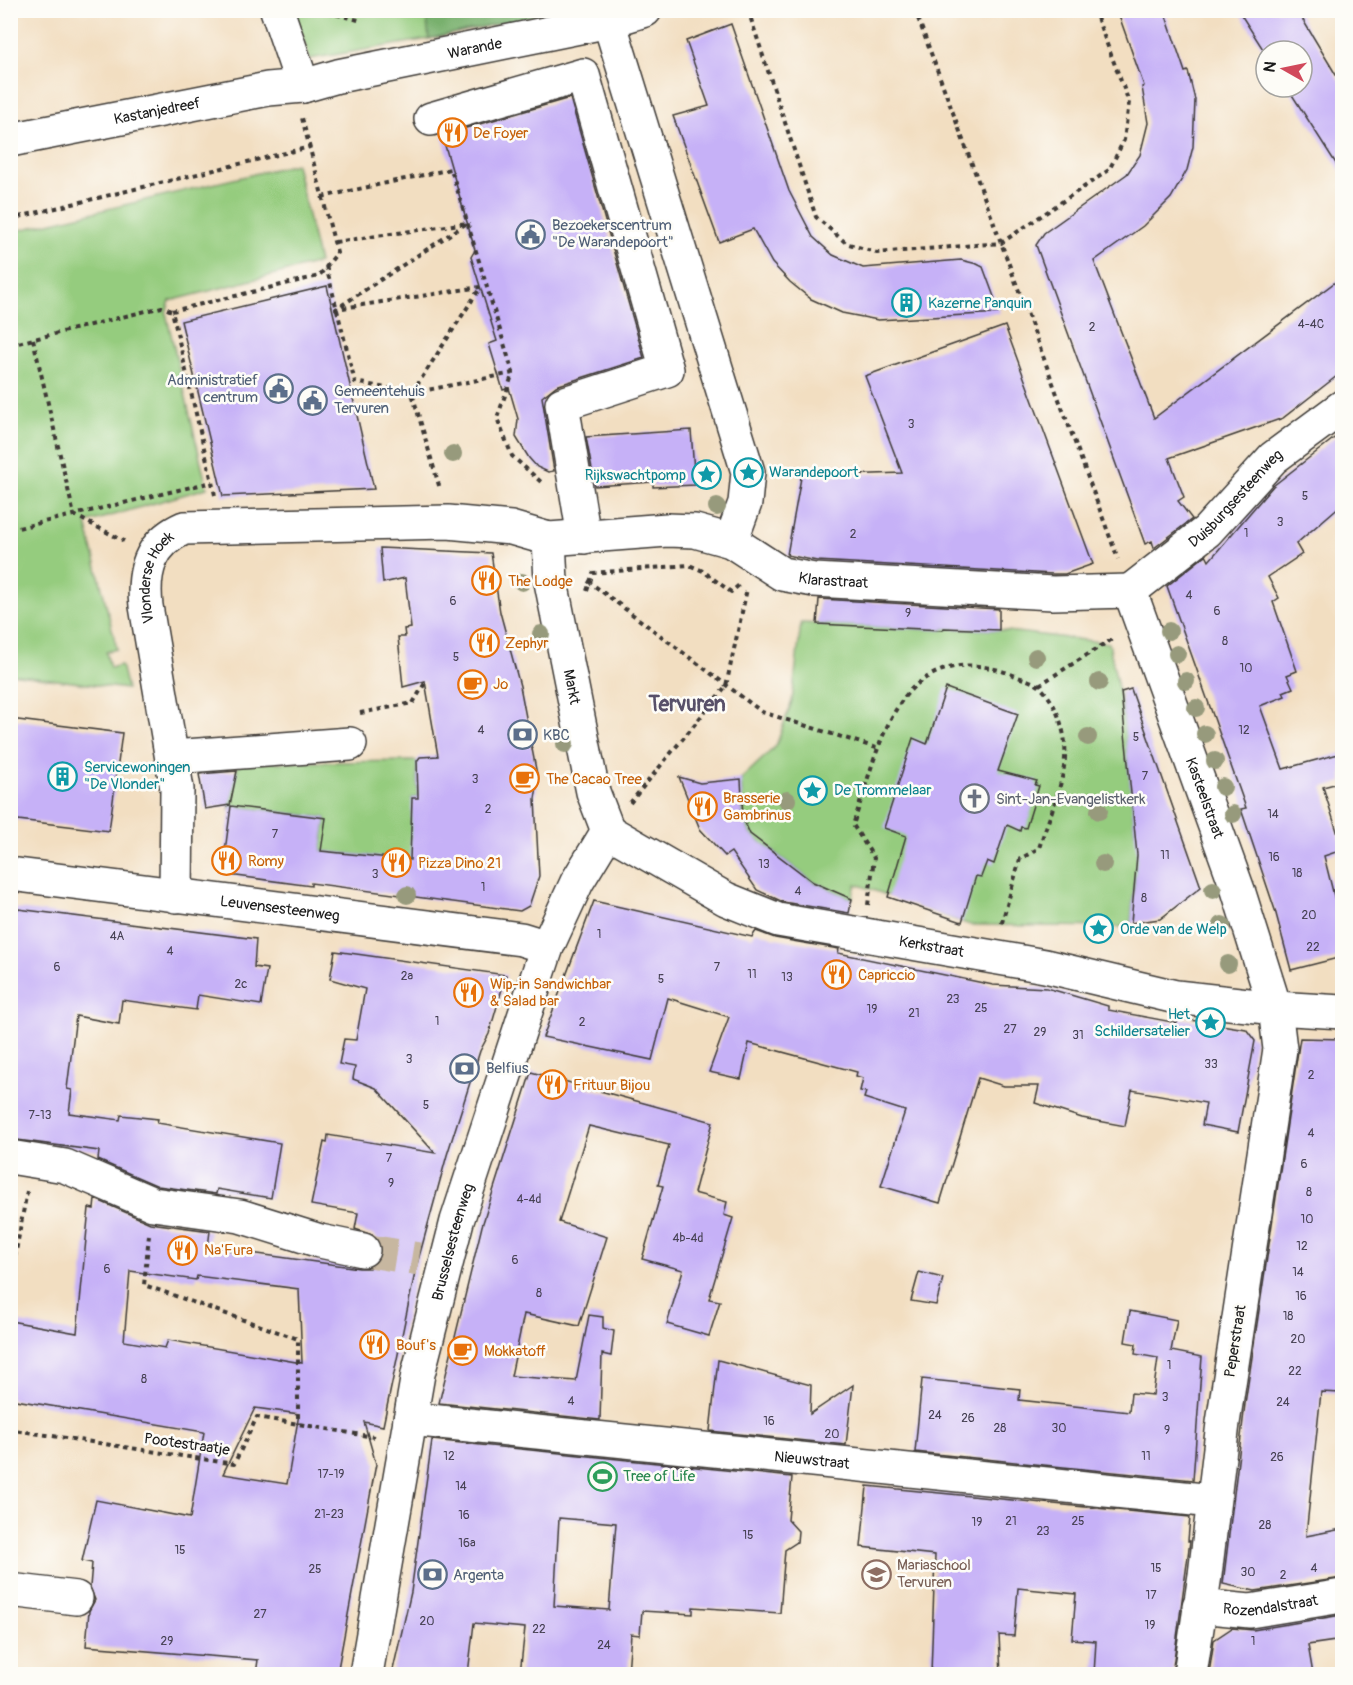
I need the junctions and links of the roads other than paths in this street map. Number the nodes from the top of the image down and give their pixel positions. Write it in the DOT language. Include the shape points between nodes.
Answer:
graph roads {
  1 [pos="277,10"];
  2 [pos="645,10"];
  3 [pos="609,21"];
  4 [pos="303,86"];
  5 [pos="431,119"];
  6 [pos="10,140"];
  7 [pos="1342,407"];
  8 [pos="584,537"];
  9 [pos="549,539"];
  10 [pos="731,541"];
  11 [pos="1130,591"];
  12 [pos="350,744"];
  13 [pos="172,757"];
  14 [pos="608,831"];
  15 [pos="10,874"];
  16 [pos="176,896"];
  17 [pos="547,947"];
  18 [pos="1275,1008"];
  19 [pos="1342,1012"];
  20 [pos="21,1159"];
  21 [pos="363,1250"];
  22 [pos="408,1431"];
  23 [pos="1213,1501"];
  24 [pos="10,1590"];
  25 [pos="1342,1596"];
  26 [pos="76,1598"];
  27 [pos="1199,1606"];
  28 [pos="366,1674"];
  29 [pos="1190,1674"];
  1 -- 4 [label="street"];
  2 -- 3 [label="street, Warande"];
  3 -- 4 [label="street, Warande"];
  3 -- 10 [label="street" via="748,472 744,503"];
  4 -- 6 [label="street, Kastanjedreef" via="268,89"];
  5 -- 8 [label="street" via="583,75 667,370 562,404"];
  7 -- 11 [label="street, Duisburgsesteenweg" via="1273,458 1189,547"];
  8 -- 9 [label="street, Klarastraat"];
  8 -- 10 [label="street, Klarastraat" via="682,530"];
  9 -- 13 [label="street, Vlonderse Hoek" via="491,525 400,524 184,528 165,538 152,555 145,578 145,599"];
  9 -- 14 [label="street, Markt" via="551,582 593,792"];
  10 -- 11 [label="street, Klarastraat" via="774,571 814,580 1053,593"];
  11 -- 18 [label="street, Kasteelstraat" via="1234,880"];
  12 -- 13 [label="street"];
  13 -- 16 [label="street, Vlonderse Hoek" via="179,812"];
  14 -- 17 [label="street, Brusselsesteenweg" via="577,882"];
  14 -- 18 [label="street, Kerkstraat" via="748,910 778,920 1045,966 1176,998"];
  15 -- 16 [label="street, Leuvensesteenweg"];
  16 -- 17 [label="street, Leuvensesteenweg" via="521,939"];
  17 -- 22 [label="street, Brusselsesteenweg" via="432,1261 426,1334"];
  18 -- 19 [label="street, Kerkstraat"];
  18 -- 23 [label="street, Peperstraat" via="1280,1049"];
  20 -- 21 [label="street" via="65,1166 153,1204 240,1216"];
  22 -- 23 [label="street, Nieuwstraat"];
  22 -- 28 [label="street, Brusselsesteenweg"];
  23 -- 27 [label="street, Peperstraat"];
  24 -- 26 [label="street"];
  25 -- 27 [label="street, Rozendalstraat" via="1250,1611"];
  27 -- 29 [label="street, Peperstraat"];
}
